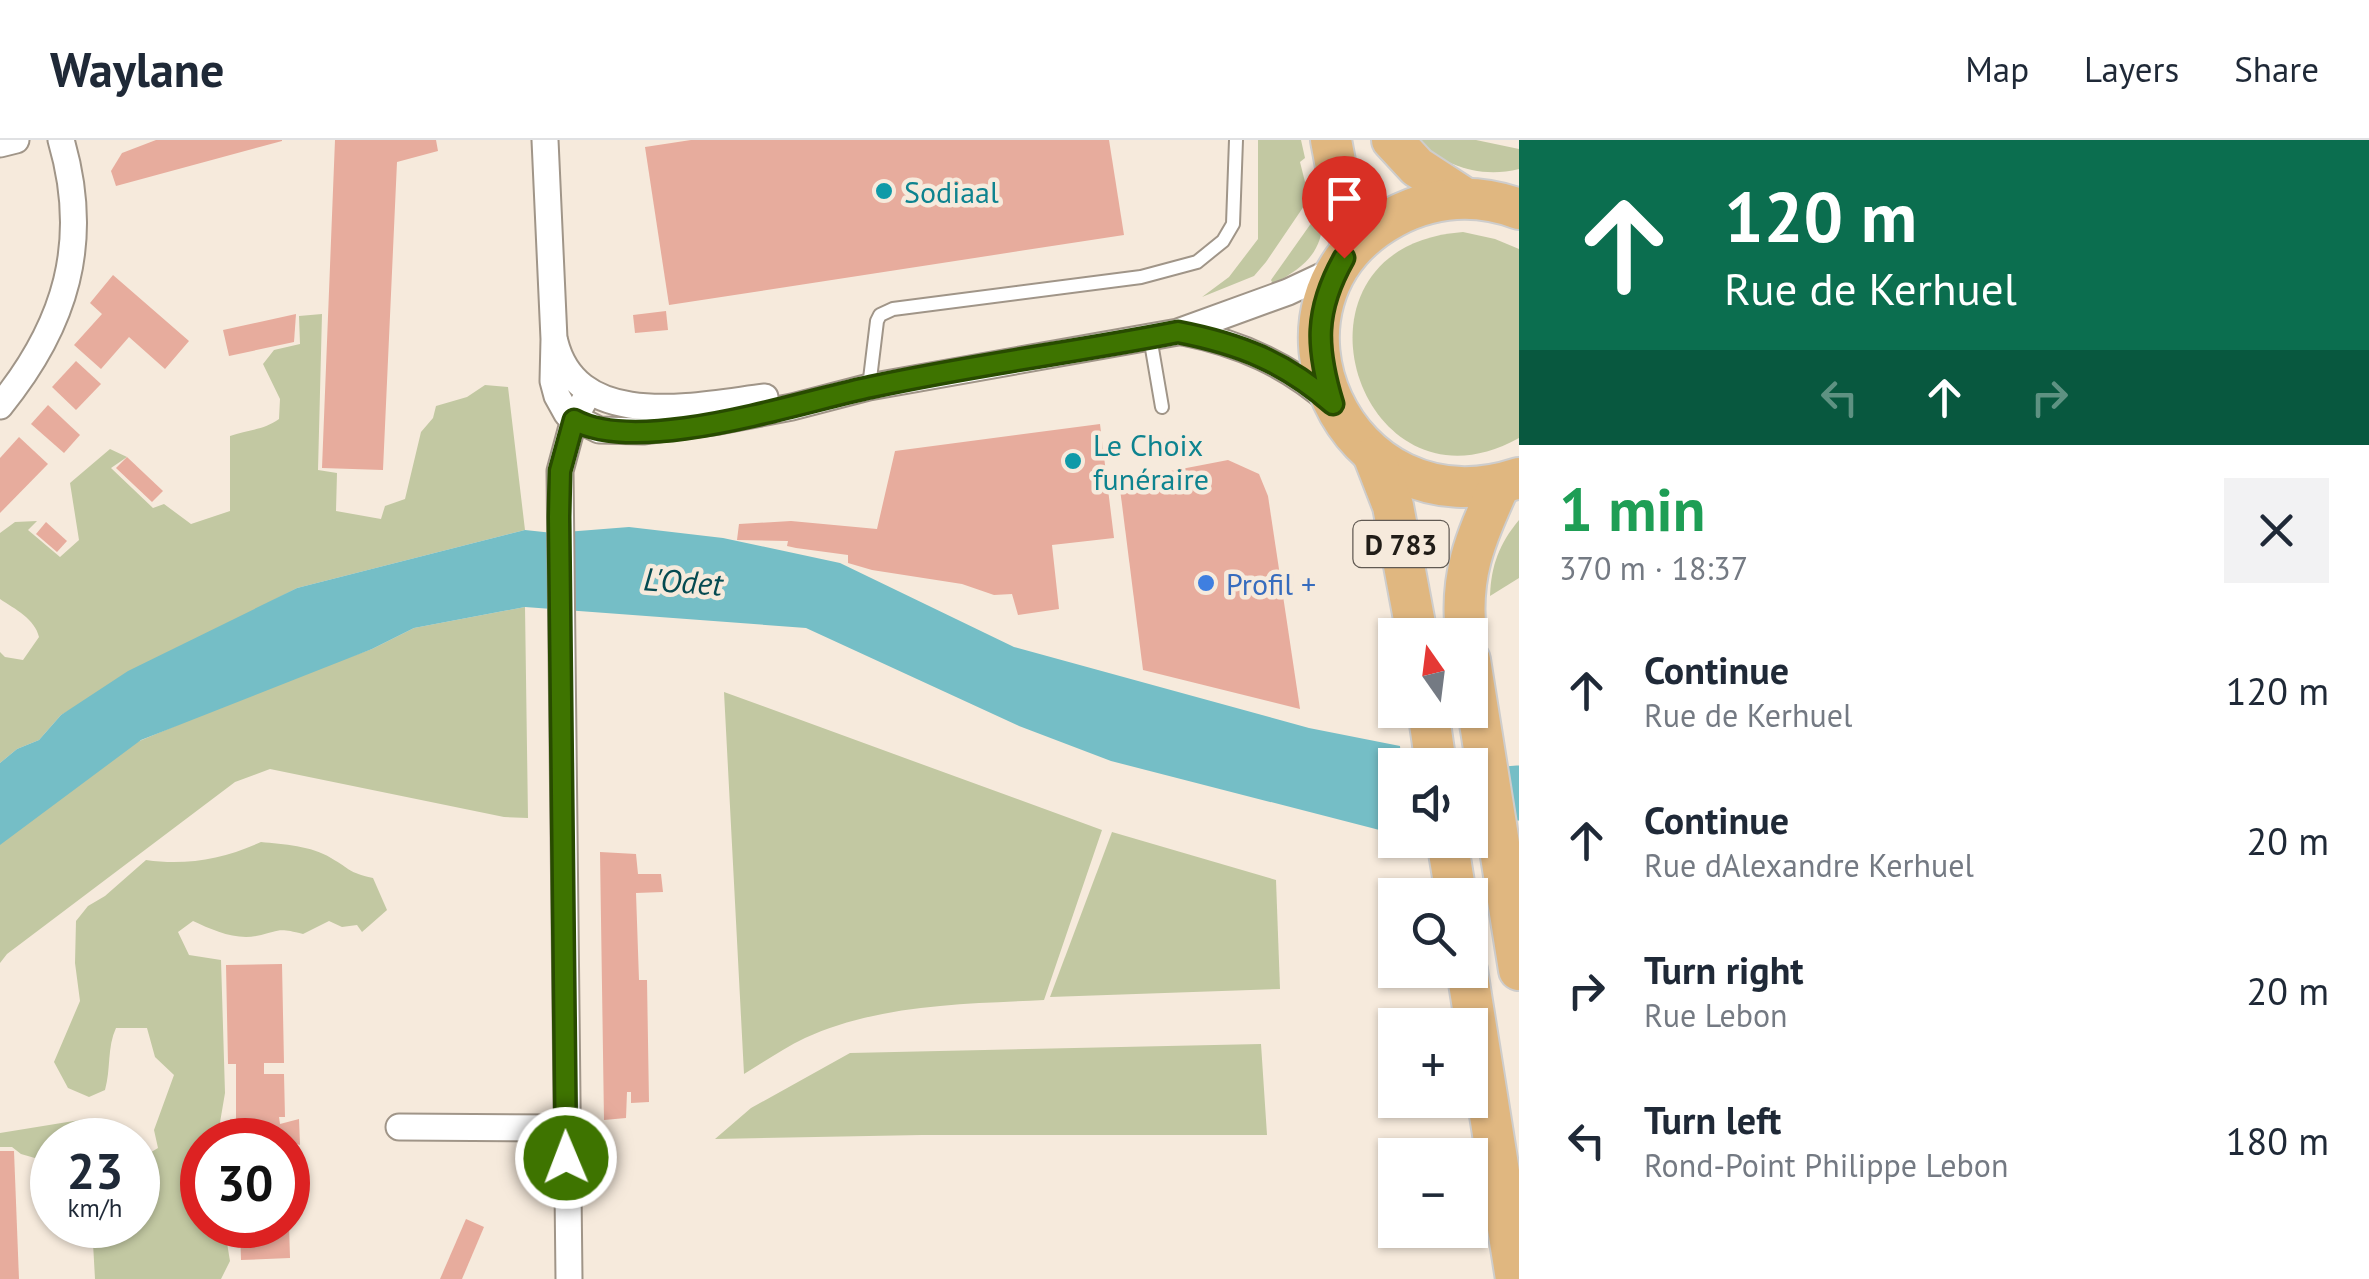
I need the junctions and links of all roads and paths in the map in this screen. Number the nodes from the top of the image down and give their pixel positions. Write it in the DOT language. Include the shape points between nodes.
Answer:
graph roads {
  1 [pos="16,140"];
  2 [pos="60,140"];
  3 [pos="546,140"];
  4 [pos="1236,140"];
  5 [pos="1331,140"];
  6 [pos="1392,140"];
  7 [pos="0,144"];
  8 [pos="1500,199"];
  9 [pos="1344,258"];
  10 [pos="1178,332"];
  11 [pos="1150,337"];
  12 [pos="554,339"];
  13 [pos="869,387"];
  14 [pos="589,392"];
  15 [pos="1333,404"];
  16 [pos="0,406"];
  17 [pos="1162,408"];
  18 [pos="574,420"];
  19 [pos="1374,457"];
  20 [pos="1510,481"];
  21 [pos="1415,618"];
  22 [pos="1465,618"];
  23 [pos="1481,728"];
  24 [pos="1519,970"];
  25 [pos="1471,988"];
  26 [pos="398,1127"];
  27 [pos="566,1128"];
  28 [pos="569,1279"];
  29 [pos="1516,1279"];
  1 -- 7 [label="street"];
  2 -- 16 [label="street" via="75,216 66,284 41,350"];
  3 -- 12 [label="street"];
  4 -- 13 [label="lane" via="1233,224 1197,262 1141,278 893,309 877,321"];
  5 -- 9 [label="main road"];
  6 -- 8 [label="main road" via="1417,167"];
  8 -- 9 [label="main road" via="1422,204 1374,228"];
  9 -- 10 [label="street" via="1288,292"];
  9 -- 15 [label="main road" via="1321,316 1320,361"];
  10 -- 11 [label="street"];
  10 -- 15 [label="street" via="1254,352"];
  11 -- 13 [label="street"];
  11 -- 17 [label="lane"];
  12 -- 14 [label="street" via="568,370"];
  12 -- 18 [label="street" via="556,396"];
  13 -- 14 [label="street" via="639,408"];
  13 -- 18 [label="street" via="662,429 599,430"];
  14 -- 18 [label="street"];
  15 -- 19 [label="main road"];
  18 -- 27 [label="street" via="560,471 559,517"];
  19 -- 20 [label="main road" via="1415,480 1457,488"];
  19 -- 21 [label="main road, D 783" via="1393,506"];
  20 -- 22 [label="main road, D 783" via="1480,526 1463,590"];
  23 -- 24 [label="main road"];
  25 -- 29 [label="main road"];
  26 -- 27 [label="street"];
  27 -- 28 [label="street"];
}
